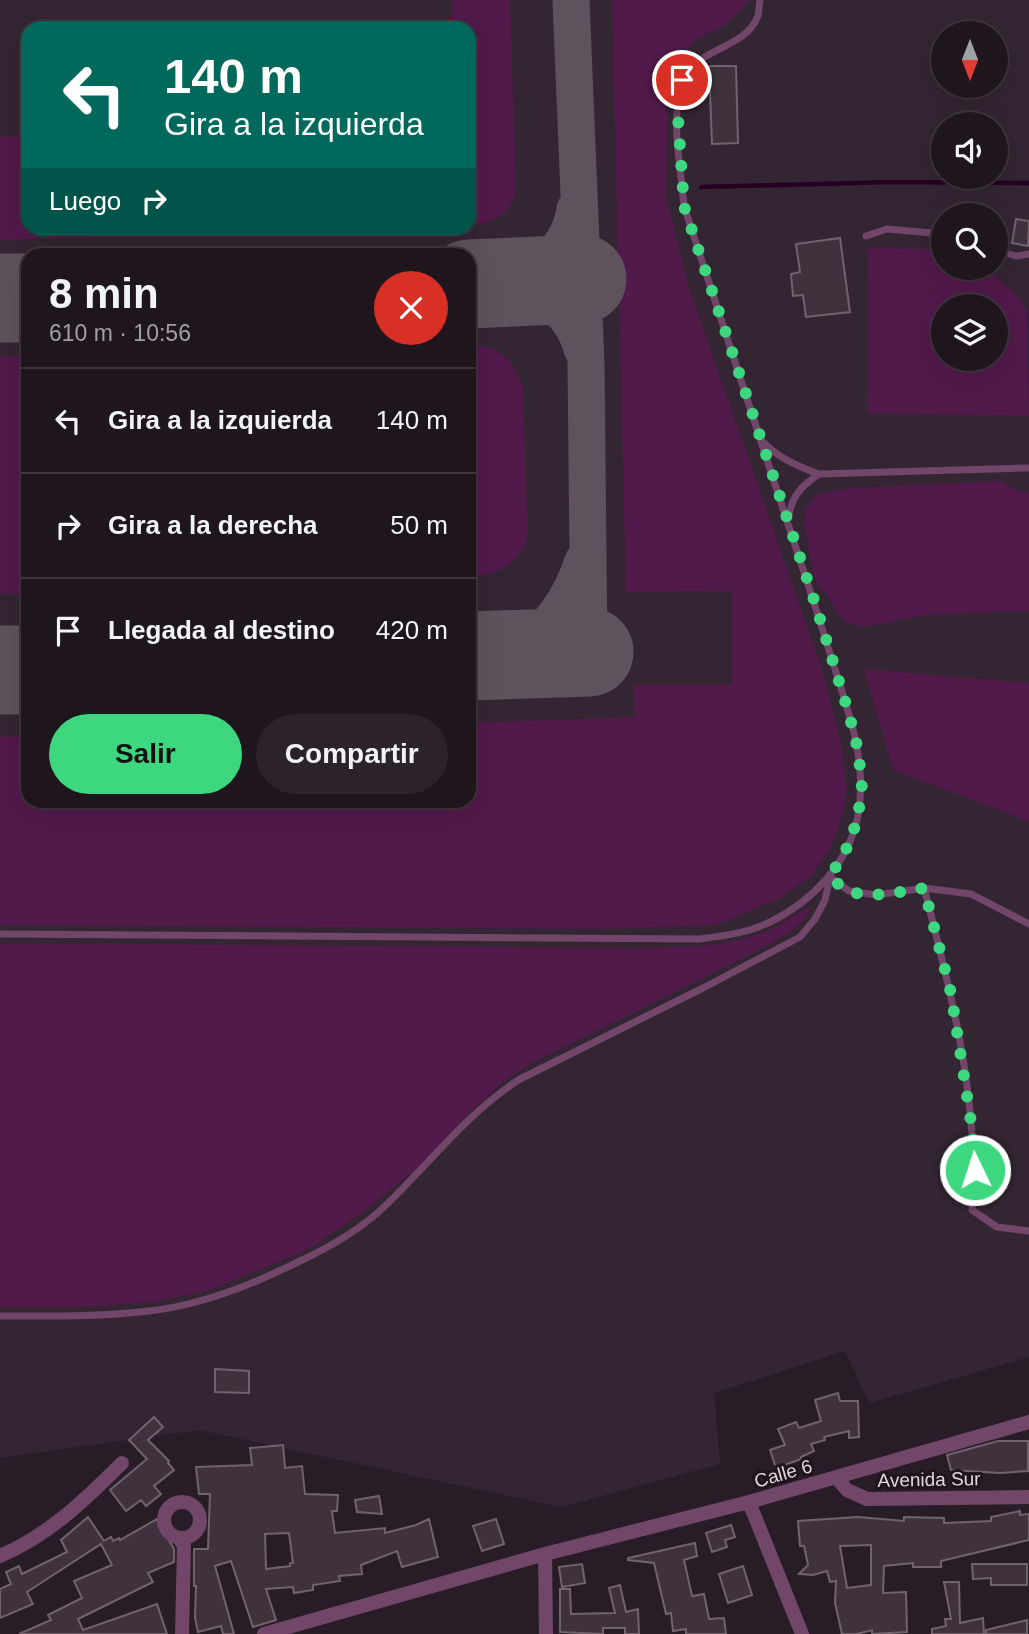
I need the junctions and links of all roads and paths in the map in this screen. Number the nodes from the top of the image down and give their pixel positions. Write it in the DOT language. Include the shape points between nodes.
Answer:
graph roads {
  1 [pos="760,0"];
  2 [pos="931,233"];
  3 [pos="866,236"];
  4 [pos="1008,254"];
  5 [pos="1029,254"];
  6 [pos="762,441"];
  7 [pos="1029,468"];
  8 [pos="819,474"];
  9 [pos="788,523"];
  10 [pos="830,877"];
  11 [pos="924,888"];
  12 [pos="1029,924"];
  13 [pos="0,934"];
  14 [pos="1029,1231"];
  15 [pos="0,1316"];
  16 [pos="1029,1422"];
  17 [pos="122,1464"];
  18 [pos="836,1477"];
  19 [pos="1029,1497"];
  20 [pos="749,1502"];
  21 [pos="179,1538"];
  22 [pos="545,1554"];
  23 [pos="0,1556"];
  24 [pos="182,1634"];
  25 [pos="264,1634"];
  26 [pos="546,1634"];
  27 [pos="802,1634"];
  1 -- 6 [label="lane" via="758,16 747,33 692,66 682,80 677,102 684,206"];
  2 -- 3 [label="lane" via="887,229"];
  4 -- 5 [label="lane"];
  6 -- 8 [label="lane" via="793,464"];
  6 -- 9 [label="lane"];
  7 -- 8 [label="lane"];
  8 -- 9 [label="lane" via="794,495"];
  9 -- 10 [label="lane" via="858,750 862,784 858,817"];
  10 -- 11 [label="lane" via="849,891 877,895"];
  10 -- 13 [label="lane" via="799,905 769,923 699,939"];
  10 -- 15 [label="lane" via="825,900 800,937 510,1085 468,1119 383,1208 305,1259 256,1283 151,1311"];
  11 -- 12 [label="lane" via="971,894"];
  11 -- 14 [label="lane" via="951,993 970,1114 975,1170 972,1210 998,1227"];
  16 -- 18 [label="street, Calle 6"];
  17 -- 23 [label="street" via="44,1534"];
  18 -- 19 [label="street, Avenida Sur" via="847,1490 867,1499"];
  18 -- 20 [label="street, Calle 6"];
  20 -- 22 [label="street, Calle 6"];
  20 -- 27 [label="street"];
  21 -- 24 [label="street" via="184,1546"];
  22 -- 25 [label="street, Calle 6"];
  22 -- 26 [label="street"];
}
